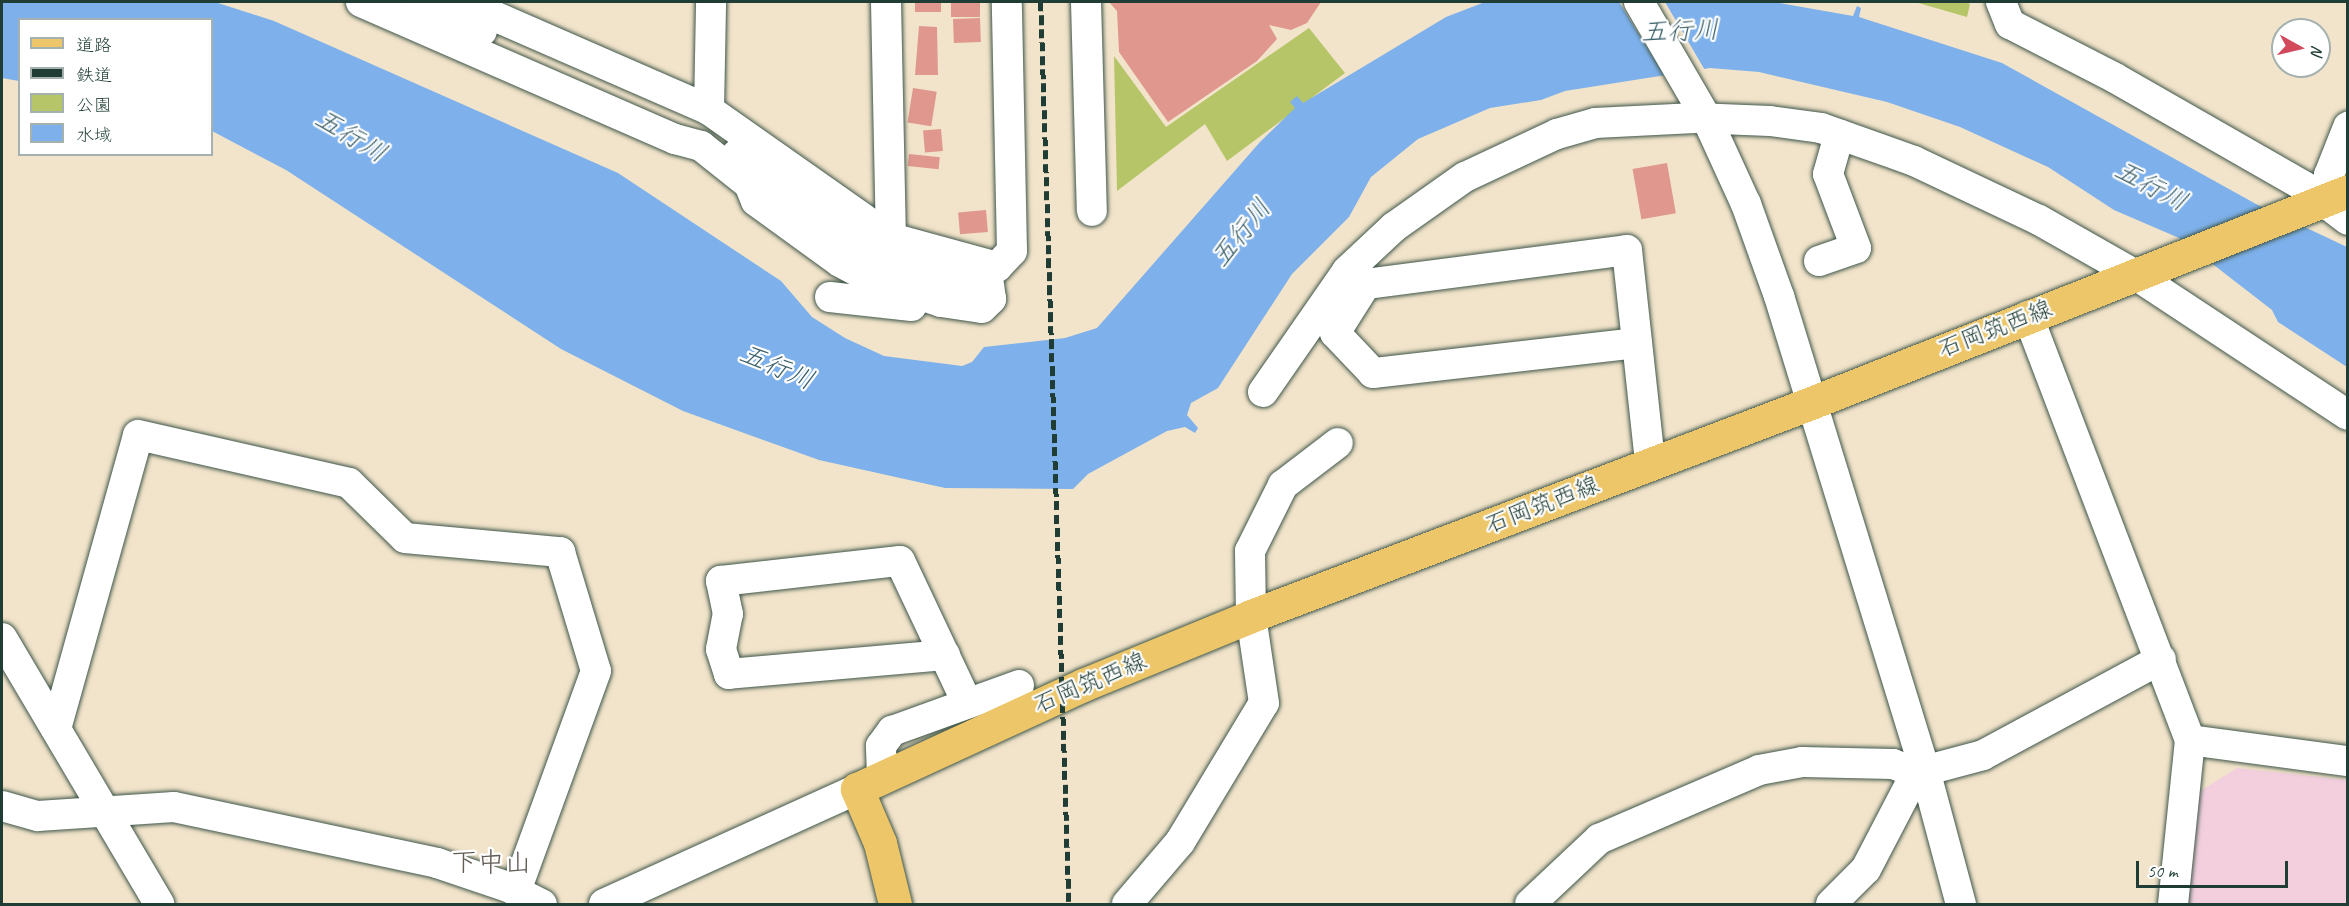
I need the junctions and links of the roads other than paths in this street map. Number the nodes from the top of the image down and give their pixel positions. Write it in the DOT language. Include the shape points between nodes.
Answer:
graph roads {
  1 [pos="363,2"];
  2 [pos="417,2"];
  3 [pos="462,2"];
  4 [pos="711,2"];
  5 [pos="886,2"];
  6 [pos="1007,2"];
  7 [pos="1086,2"];
  8 [pos="1639,2"];
  9 [pos="2001,2"];
  10 [pos="1704,113"];
  11 [pos="2348,127"];
  12 [pos="711,129"];
  13 [pos="1839,135"];
  14 [pos="2332,203"];
  15 [pos="1092,211"];
  16 [pos="891,238"];
  17 [pos="1819,261"];
  18 [pos="2139,272"];
  19 [pos="977,287"];
  20 [pos="830,297"];
  21 [pos="2028,316"];
  22 [pos="1637,343"];
  23 [pos="1263,392"];
  24 [pos="1810,403"];
  25 [pos="2348,415"];
  26 [pos="1338,443"];
  27 [pos="1650,463"];
  28 [pos="1251,615"];
  29 [pos="5,654"];
  30 [pos="945,655"];
  31 [pos="2161,659"];
  32 [pos="1019,685"];
  33 [pos="968,704"];
  34 [pos="56,729"];
  35 [pos="2190,740"];
  36 [pos="2348,761"];
  37 [pos="1921,772"];
  38 [pos="869,783"];
  39 [pos="2,806"];
  40 [pos="107,814"];
  41 [pos="516,891"];
  42 [pos="159,904"];
  43 [pos="542,904"];
  44 [pos="604,904"];
  45 [pos="895,904"];
  46 [pos="1127,904"];
  47 [pos="1530,904"];
  48 [pos="1832,904"];
  49 [pos="1961,904"];
  50 [pos="2173,904"];
  1 -- 12 [label="street"];
  2 -- 12 [label="street"];
  3 -- 12 [label="street"];
  4 -- 12 [label="street"];
  5 -- 16 [label="street"];
  6 -- 19 [label="street" via="1012,251"];
  7 -- 15 [label="street"];
  8 -- 10 [label="street"];
  9 -- 14 [label="street" via="2010,24 2115,78"];
  10 -- 13 [label="street"];
  10 -- 23 [label="street" via="1595,123 1557,134 1465,177 1394,227 1347,271"];
  10 -- 24 [label="street" via="1746,204 1779,296"];
  11 -- 14 [label="street" via="2329,175"];
  12 -- 16 [label="street"];
  12 -- 19 [label="street" via="749,184 756,201 840,262 872,279"];
  13 -- 17 [label="street" via="1828,174 1856,248"];
  13 -- 18 [label="street" via="1914,161"];
  14 -- 18 [label="main road, 石岡筑西線"];
  16 -- 19 [label="street"];
  18 -- 21 [label="main road, 石岡筑西線"];
  18 -- 25 [label="street"];
  19 -- 20 [label="street" via="928,308"];
  21 -- 24 [label="main road, 石岡筑西線"];
  21 -- 31 [label="street"];
  22 -- 22 [label="street" via="1627,250 1366,284 1335,333 1373,373"];
  22 -- 27 [label="street"];
  24 -- 27 [label="main road, 石岡筑西線"];
  24 -- 37 [label="street"];
  26 -- 28 [label="street" via="1283,485 1250,551"];
  27 -- 28 [label="main road, 石岡筑西線"];
  28 -- 38 [label="main road, 石岡筑西線" via="1083,685"];
  28 -- 46 [label="street" via="1264,703 1180,842"];
  29 -- 34 [label="street"];
  30 -- 30 [label="street" via="900,561 721,581 728,614 721,649 729,674"];
  30 -- 33 [label="street"];
  31 -- 35 [label="street"];
  31 -- 37 [label="street" via="1983,755"];
  32 -- 33 [label="street"];
  33 -- 38 [label="street" via="891,730 881,746"];
  34 -- 40 [label="street"];
  34 -- 41 [label="street" via="138,435 349,483 405,538 560,552 596,671"];
  35 -- 36 [label="street"];
  35 -- 50 [label="street"];
  37 -- 47 [label="street" via="1893,764 1802,762 1759,770 1599,839"];
  37 -- 48 [label="street" via="1866,869"];
  37 -- 49 [label="street"];
  38 -- 44 [label="street"];
  38 -- 45 [label="main road"];
  39 -- 40 [label="street" via="38,816"];
  40 -- 41 [label="street" via="174,807 437,863"];
  40 -- 42 [label="street"];
  41 -- 43 [label="street"];
}
